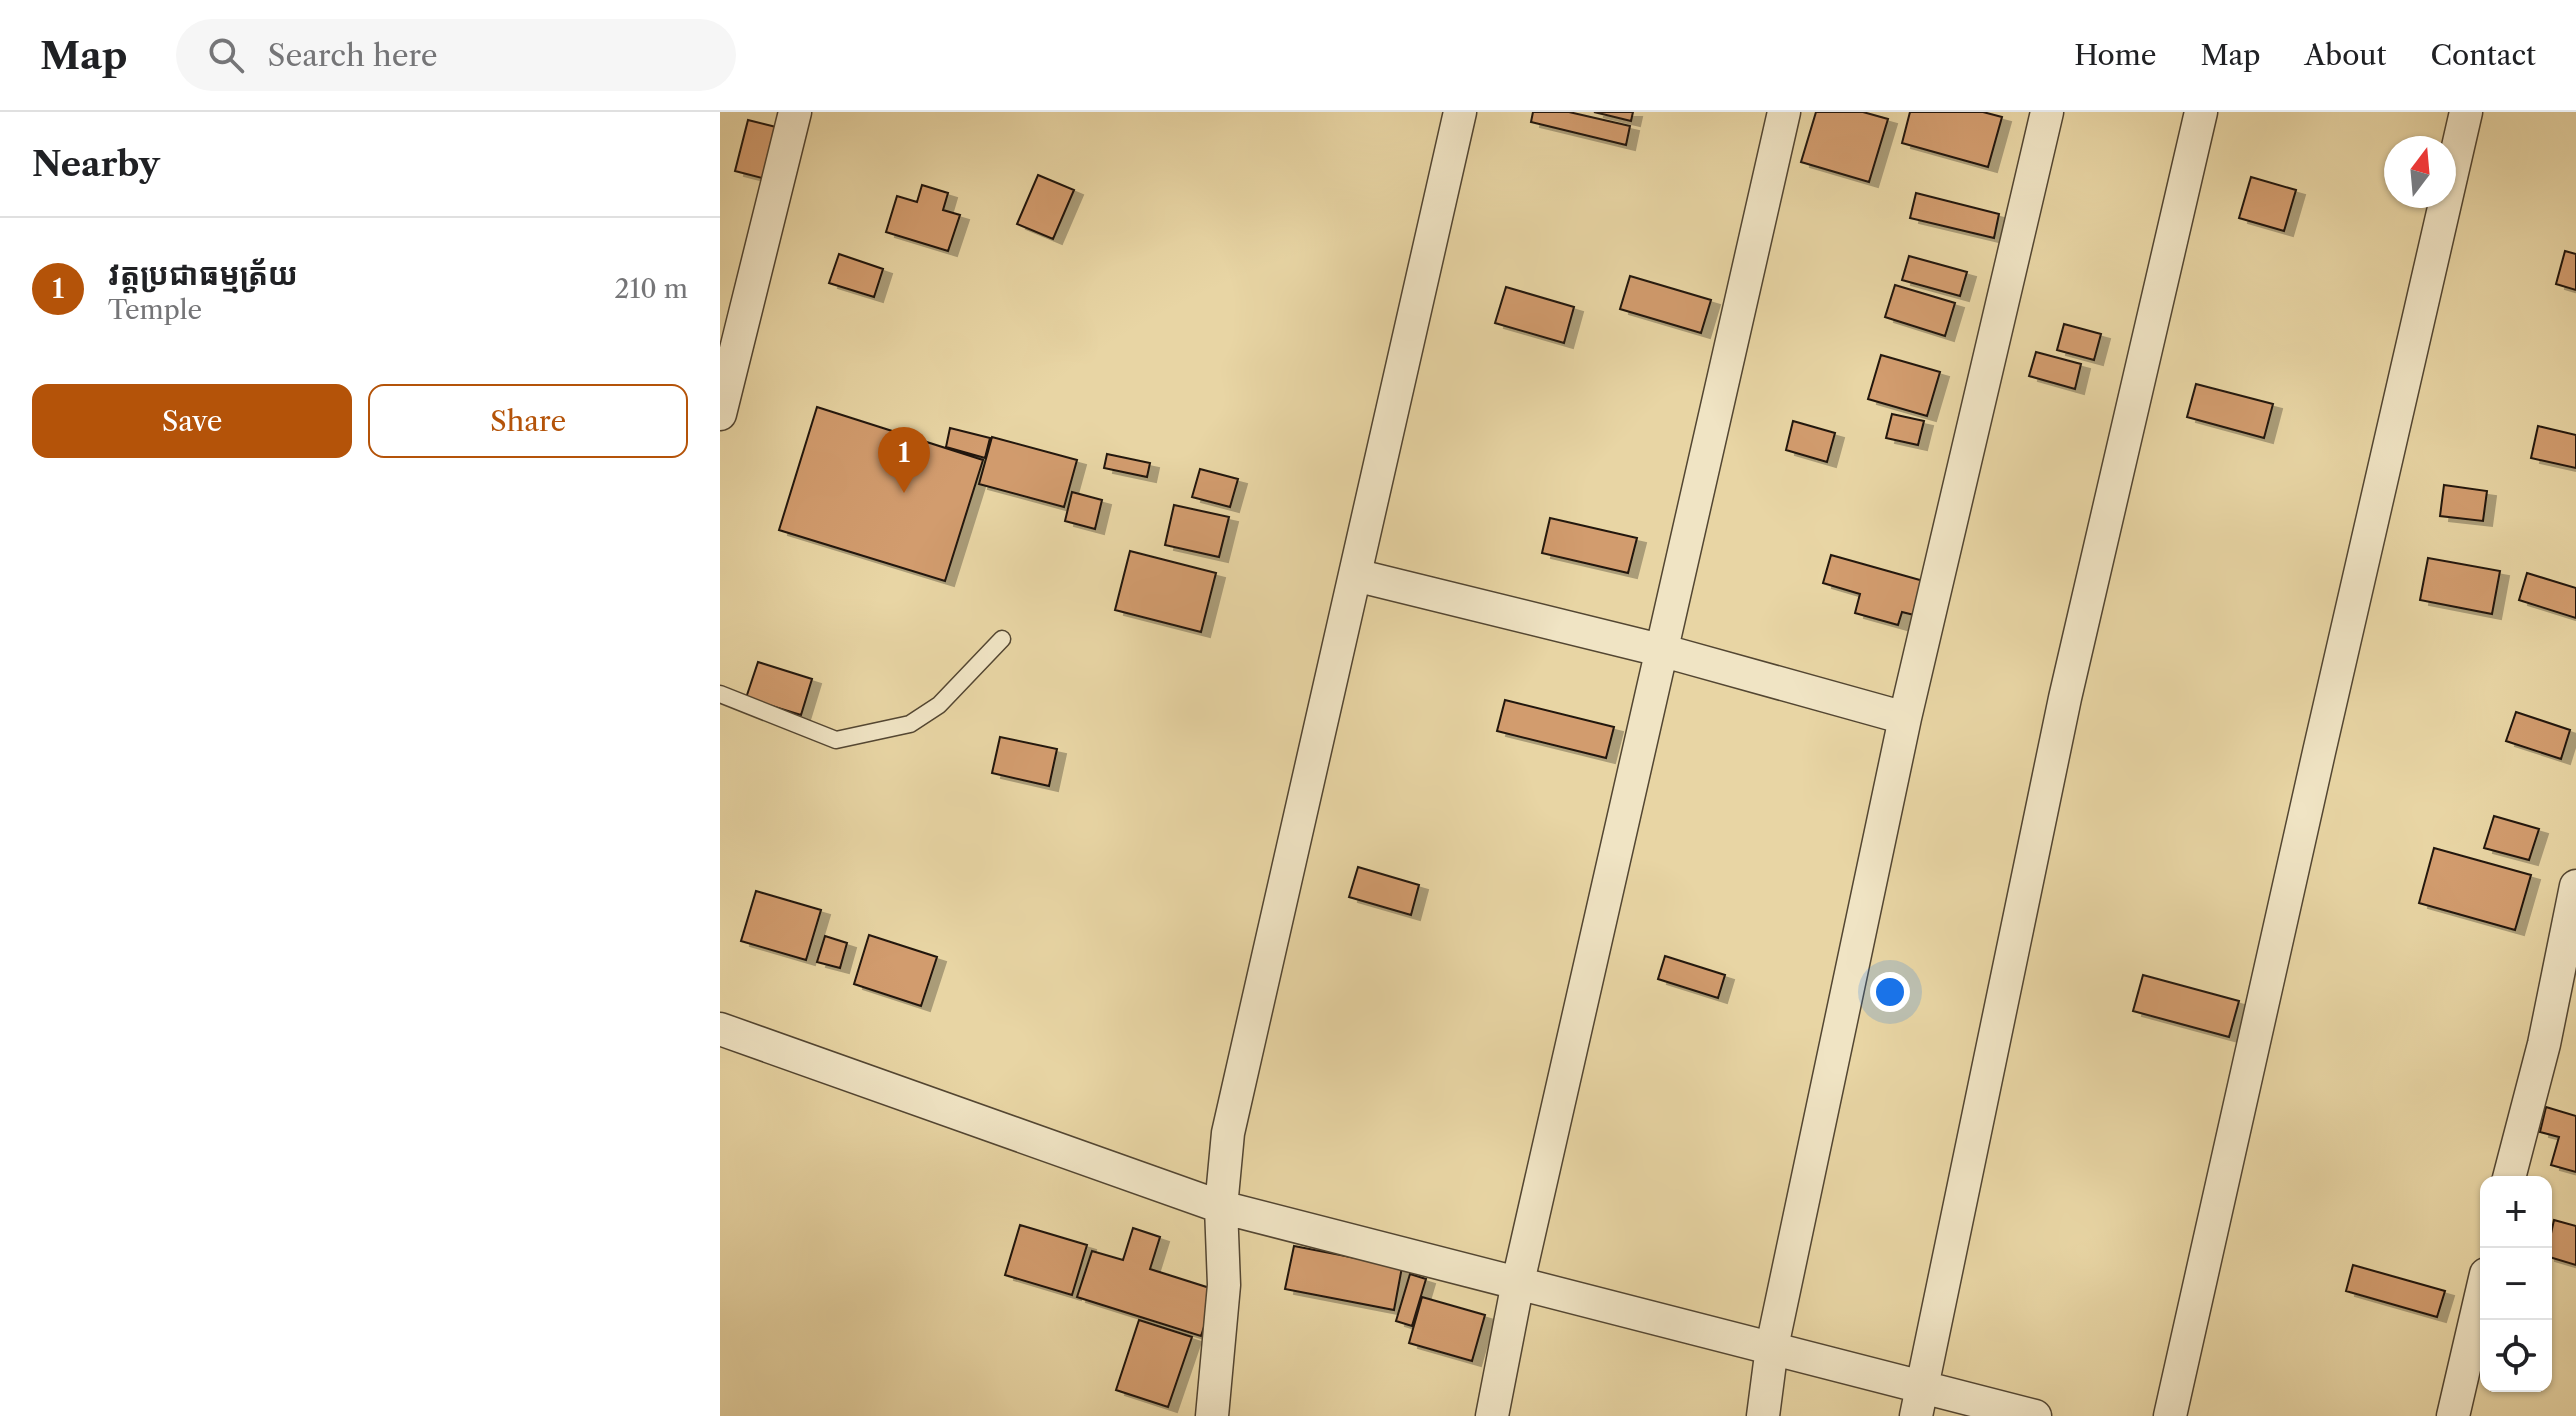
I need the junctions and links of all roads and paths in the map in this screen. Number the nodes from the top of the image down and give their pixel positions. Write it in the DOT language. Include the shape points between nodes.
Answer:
graph roads {
  1 [pos="795,112"];
  2 [pos="1460,112"];
  3 [pos="1784,112"];
  4 [pos="2047,112"];
  5 [pos="2201,112"];
  6 [pos="2466,112"];
  7 [pos="721,403"];
  8 [pos="1355,575"];
  9 [pos="1002,639"];
  10 [pos="1664,651"];
  11 [pos="720,694"];
  12 [pos="1905,718"];
  13 [pos="2576,886"];
  14 [pos="720,1029"];
  15 [pos="2510,1176"];
  16 [pos="1221,1207"];
  17 [pos="1518,1282"];
  18 [pos="2480,1300"];
  19 [pos="1772,1347"];
  20 [pos="1919,1401"];
  21 [pos="1212,1416"];
  22 [pos="1492,1416"];
  23 [pos="1763,1416"];
  24 [pos="2035,1416"];
  25 [pos="2170,1416"];
  26 [pos="2453,1416"];
  1 -- 7 [label="street"];
  2 -- 8 [label="street"];
  3 -- 10 [label="street"];
  4 -- 12 [label="street"];
  5 -- 20 [label="street" via="2065,698"];
  6 -- 25 [label="street"];
  8 -- 10 [label="street"];
  8 -- 16 [label="street" via="1228,1133"];
  9 -- 11 [label="lane" via="939,705 910,724 836,740"];
  10 -- 12 [label="street"];
  10 -- 17 [label="street"];
  12 -- 19 [label="street"];
  13 -- 15 [label="street" via="2544,1044"];
  14 -- 16 [label="street"];
  16 -- 17 [label="street"];
  16 -- 21 [label="street" via="1224,1285"];
  17 -- 19 [label="street"];
  17 -- 22 [label="street"];
  18 -- 26 [label="street"];
  19 -- 20 [label="street"];
  19 -- 23 [label="street"];
  20 -- 24 [label="street"];
}
